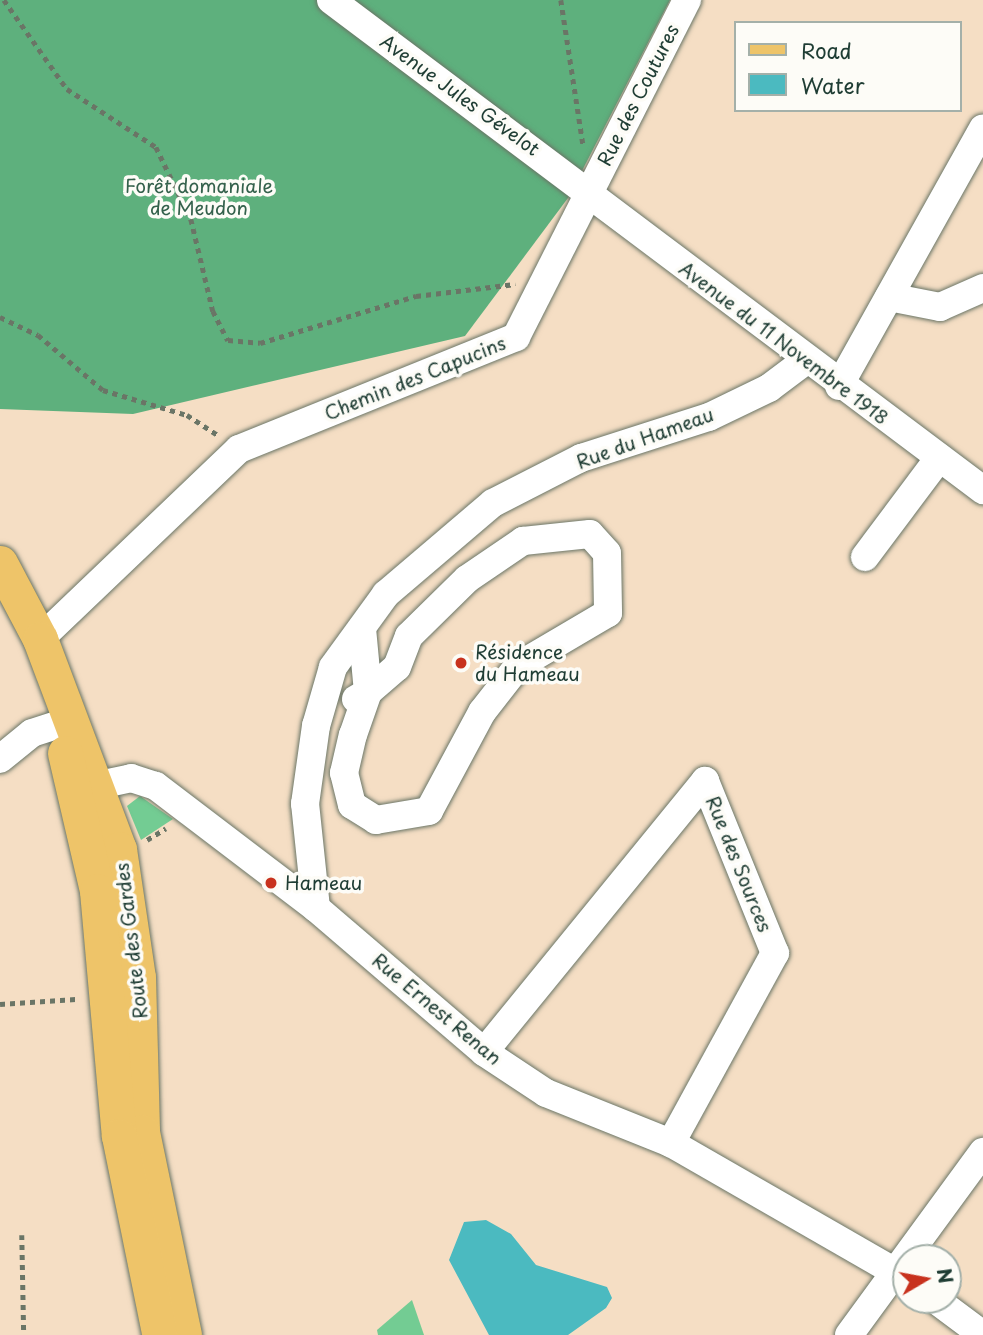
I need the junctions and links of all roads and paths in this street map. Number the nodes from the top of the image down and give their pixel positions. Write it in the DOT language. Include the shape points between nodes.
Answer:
graph roads {
  1 [pos="4,0"];
  2 [pos="331,0"];
  3 [pos="561,0"];
  4 [pos="687,0"];
  5 [pos="983,128"];
  6 [pos="590,190"];
  7 [pos="544,286"];
  8 [pos="983,288"];
  9 [pos="889,297"];
  10 [pos="0,317"];
  11 [pos="805,361"];
  12 [pos="839,386"];
  13 [pos="239,449"];
  14 [pos="939,458"];
  15 [pos="983,489"];
  16 [pos="865,557"];
  17 [pos="0,563"];
  18 [pos="18,623"];
  19 [pos="362,628"];
  20 [pos="368,692"];
  21 [pos="57,725"];
  22 [pos="316,726"];
  23 [pos="0,760"];
  24 [pos="99,785"];
  25 [pos="191,813"];
  26 [pos="119,849"];
  27 [pos="316,908"];
  28 [pos="117,997"];
  29 [pos="0,1004"];
  30 [pos="484,1052"];
  31 [pos="142,1132"];
  32 [pos="671,1143"];
  33 [pos="983,1152"];
  34 [pos="22,1235"];
  35 [pos="921,1244"];
  36 [pos="892,1269"];
  37 [pos="892,1285"];
  38 [pos="955,1314"];
  39 [pos="24,1335"];
  40 [pos="160,1335"];
  41 [pos="184,1335"];
  42 [pos="849,1335"];
  43 [pos="983,1335"];
  1 -- 7 [label="path" via="67,89 156,147 191,219 213,311 228,340 245,345 301,335 468,285"];
  2 -- 6 [label="street, Avenue Jules Gévelot"];
  3 -- 6 [label="path"];
  4 -- 6 [label="street, Rue des Coutures"];
  5 -- 9 [label="street"];
  6 -- 7 [label="street, Chemin des Capucins"];
  6 -- 11 [label="street, Avenue du 11 Novembre 1918"];
  7 -- 13 [label="street, Chemin des Capucins" via="516,337"];
  8 -- 9 [label="street" via="940,307"];
  9 -- 12 [label="street"];
  10 -- 13 [label="path" via="38,335 103,390 187,415"];
  11 -- 12 [label="street, Avenue du 11 Novembre 1918"];
  11 -- 19 [label="street, Rue du Hameau" via="769,388 709,417 581,458 493,503 432,550"];
  12 -- 14 [label="street, Avenue du 11 Novembre 1918"];
  13 -- 18 [label="street, Chemin des Capucins"];
  14 -- 15 [label="street, Avenue du 11 Novembre 1918"];
  14 -- 16 [label="street"];
  17 -- 18 [label="main road"];
  18 -- 21 [label="main road, Route des Gardes"];
  18 -- 24 [label="main road, Route des Gardes"];
  19 -- 20 [label="street"];
  19 -- 22 [label="street, Rue du Hameau" via="333,667"];
  20 -- 20 [label="street" via="344,774 352,805 376,820 429,811 482,712 518,666 608,613 607,553 590,534 523,541 467,579 409,636 397,667"];
  20 -- 22 [label="street"];
  21 -- 23 [label="street" via="32,733"];
  21 -- 28 [label="main road, Route des Gardes"];
  22 -- 27 [label="street, Rue du Hameau" via="305,804"];
  24 -- 25 [label="street, Rue Ernest Renan" via="142,779"];
  24 -- 26 [label="main road, Route des Gardes"];
  25 -- 26 [label="path" via="141,843"];
  25 -- 27 [label="street, Rue Ernest Renan"];
  26 -- 31 [label="main road, Route des Gardes" via="138,977"];
  27 -- 30 [label="street, Rue Ernest Renan"];
  28 -- 29 [label="path"];
  28 -- 31 [label="street, Route des Gardes"];
  28 -- 40 [label="main road, Route des Gardes" via="119,1136"];
  30 -- 32 [label="street, Rue Ernest Renan" via="546,1093"];
  30 -- 32 [label="street, Rue des Sources" via="705,781 775,953"];
  31 -- 41 [label="main road, Route des Gardes"];
  32 -- 36 [label="street, Rue Ernest Renan"];
  33 -- 35 [label="street"];
  34 -- 39 [label="path"];
  37 -- 42 [label="street"];
  38 -- 43 [label="street"];
}
